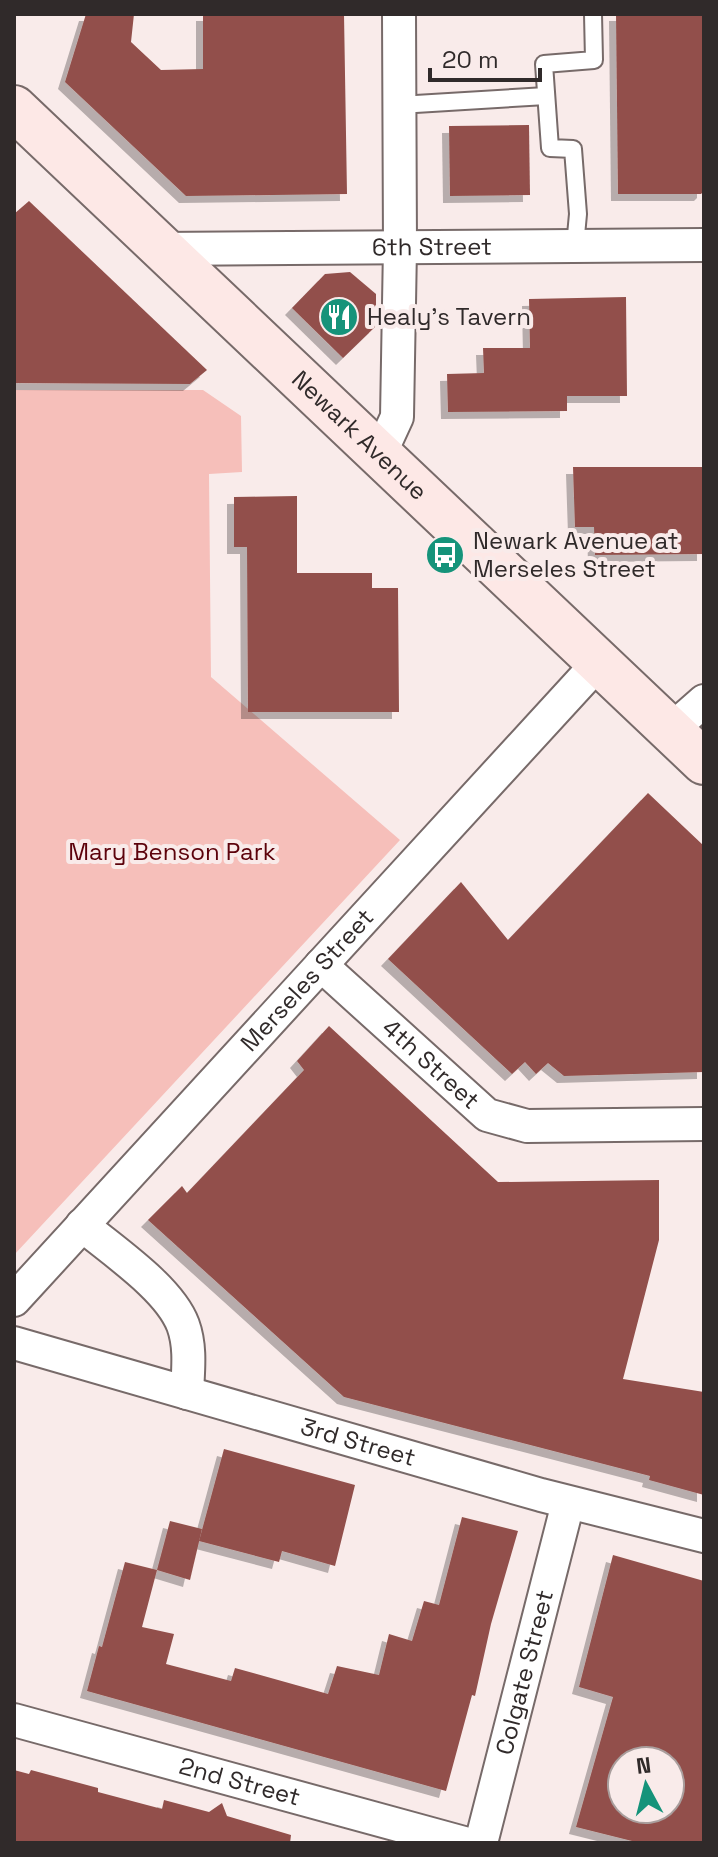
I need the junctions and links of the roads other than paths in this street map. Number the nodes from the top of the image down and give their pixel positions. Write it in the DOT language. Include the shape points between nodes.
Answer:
graph roads {
  1 [pos="399,14"];
  2 [pos="593,14"];
  3 [pos="546,96"];
  4 [pos="399,105"];
  5 [pos="14,108"];
  6 [pos="704,245"];
  7 [pos="575,246"];
  8 [pos="400,247"];
  9 [pos="160,249"];
  10 [pos="380,454"];
  11 [pos="600,661"];
  12 [pos="704,701"];
  13 [pos="671,730"];
  14 [pos="704,762"];
  15 [pos="321,965"];
  16 [pos="704,1124"];
  17 [pos="82,1225"];
  18 [pos="14,1300"];
  19 [pos="14,1343"];
  20 [pos="187,1393"];
  21 [pos="568,1503"];
  22 [pos="704,1536"];
  23 [pos="14,1720"];
  24 [pos="464,1843"];
  25 [pos="481,1843"];
  1 -- 4 [label="street"];
  2 -- 3 [label="lane" via="594,60 544,64"];
  3 -- 4 [label="lane"];
  3 -- 7 [label="lane" via="550,148 573,149"];
  4 -- 8 [label="street"];
  5 -- 9 [label="main road, Newark Avenue"];
  6 -- 7 [label="street, 6th Street"];
  7 -- 8 [label="street, 6th Street"];
  8 -- 9 [label="street, 6th Street"];
  8 -- 10 [label="street" via="397,417"];
  9 -- 10 [label="main road, Newark Avenue"];
  10 -- 11 [label="main road, Newark Avenue"];
  11 -- 13 [label="main road, Newark Avenue"];
  11 -- 15 [label="street, Merseles Street"];
  12 -- 13 [label="street"];
  13 -- 14 [label="main road, Newark Avenue"];
  15 -- 16 [label="street, 4th Street" via="487,1115 527,1126"];
  15 -- 17 [label="street, Merseles Street"];
  17 -- 18 [label="street, Merseles Street"];
  17 -- 20 [label="street" via="163,1294 183,1324 189,1351"];
  19 -- 20 [label="street, 3rd Street"];
  20 -- 21 [label="street, 3rd Street"];
  21 -- 22 [label="street, 3rd Street"];
  21 -- 25 [label="street, Colgate Street"];
  23 -- 24 [label="street, 2nd Street"];
}
